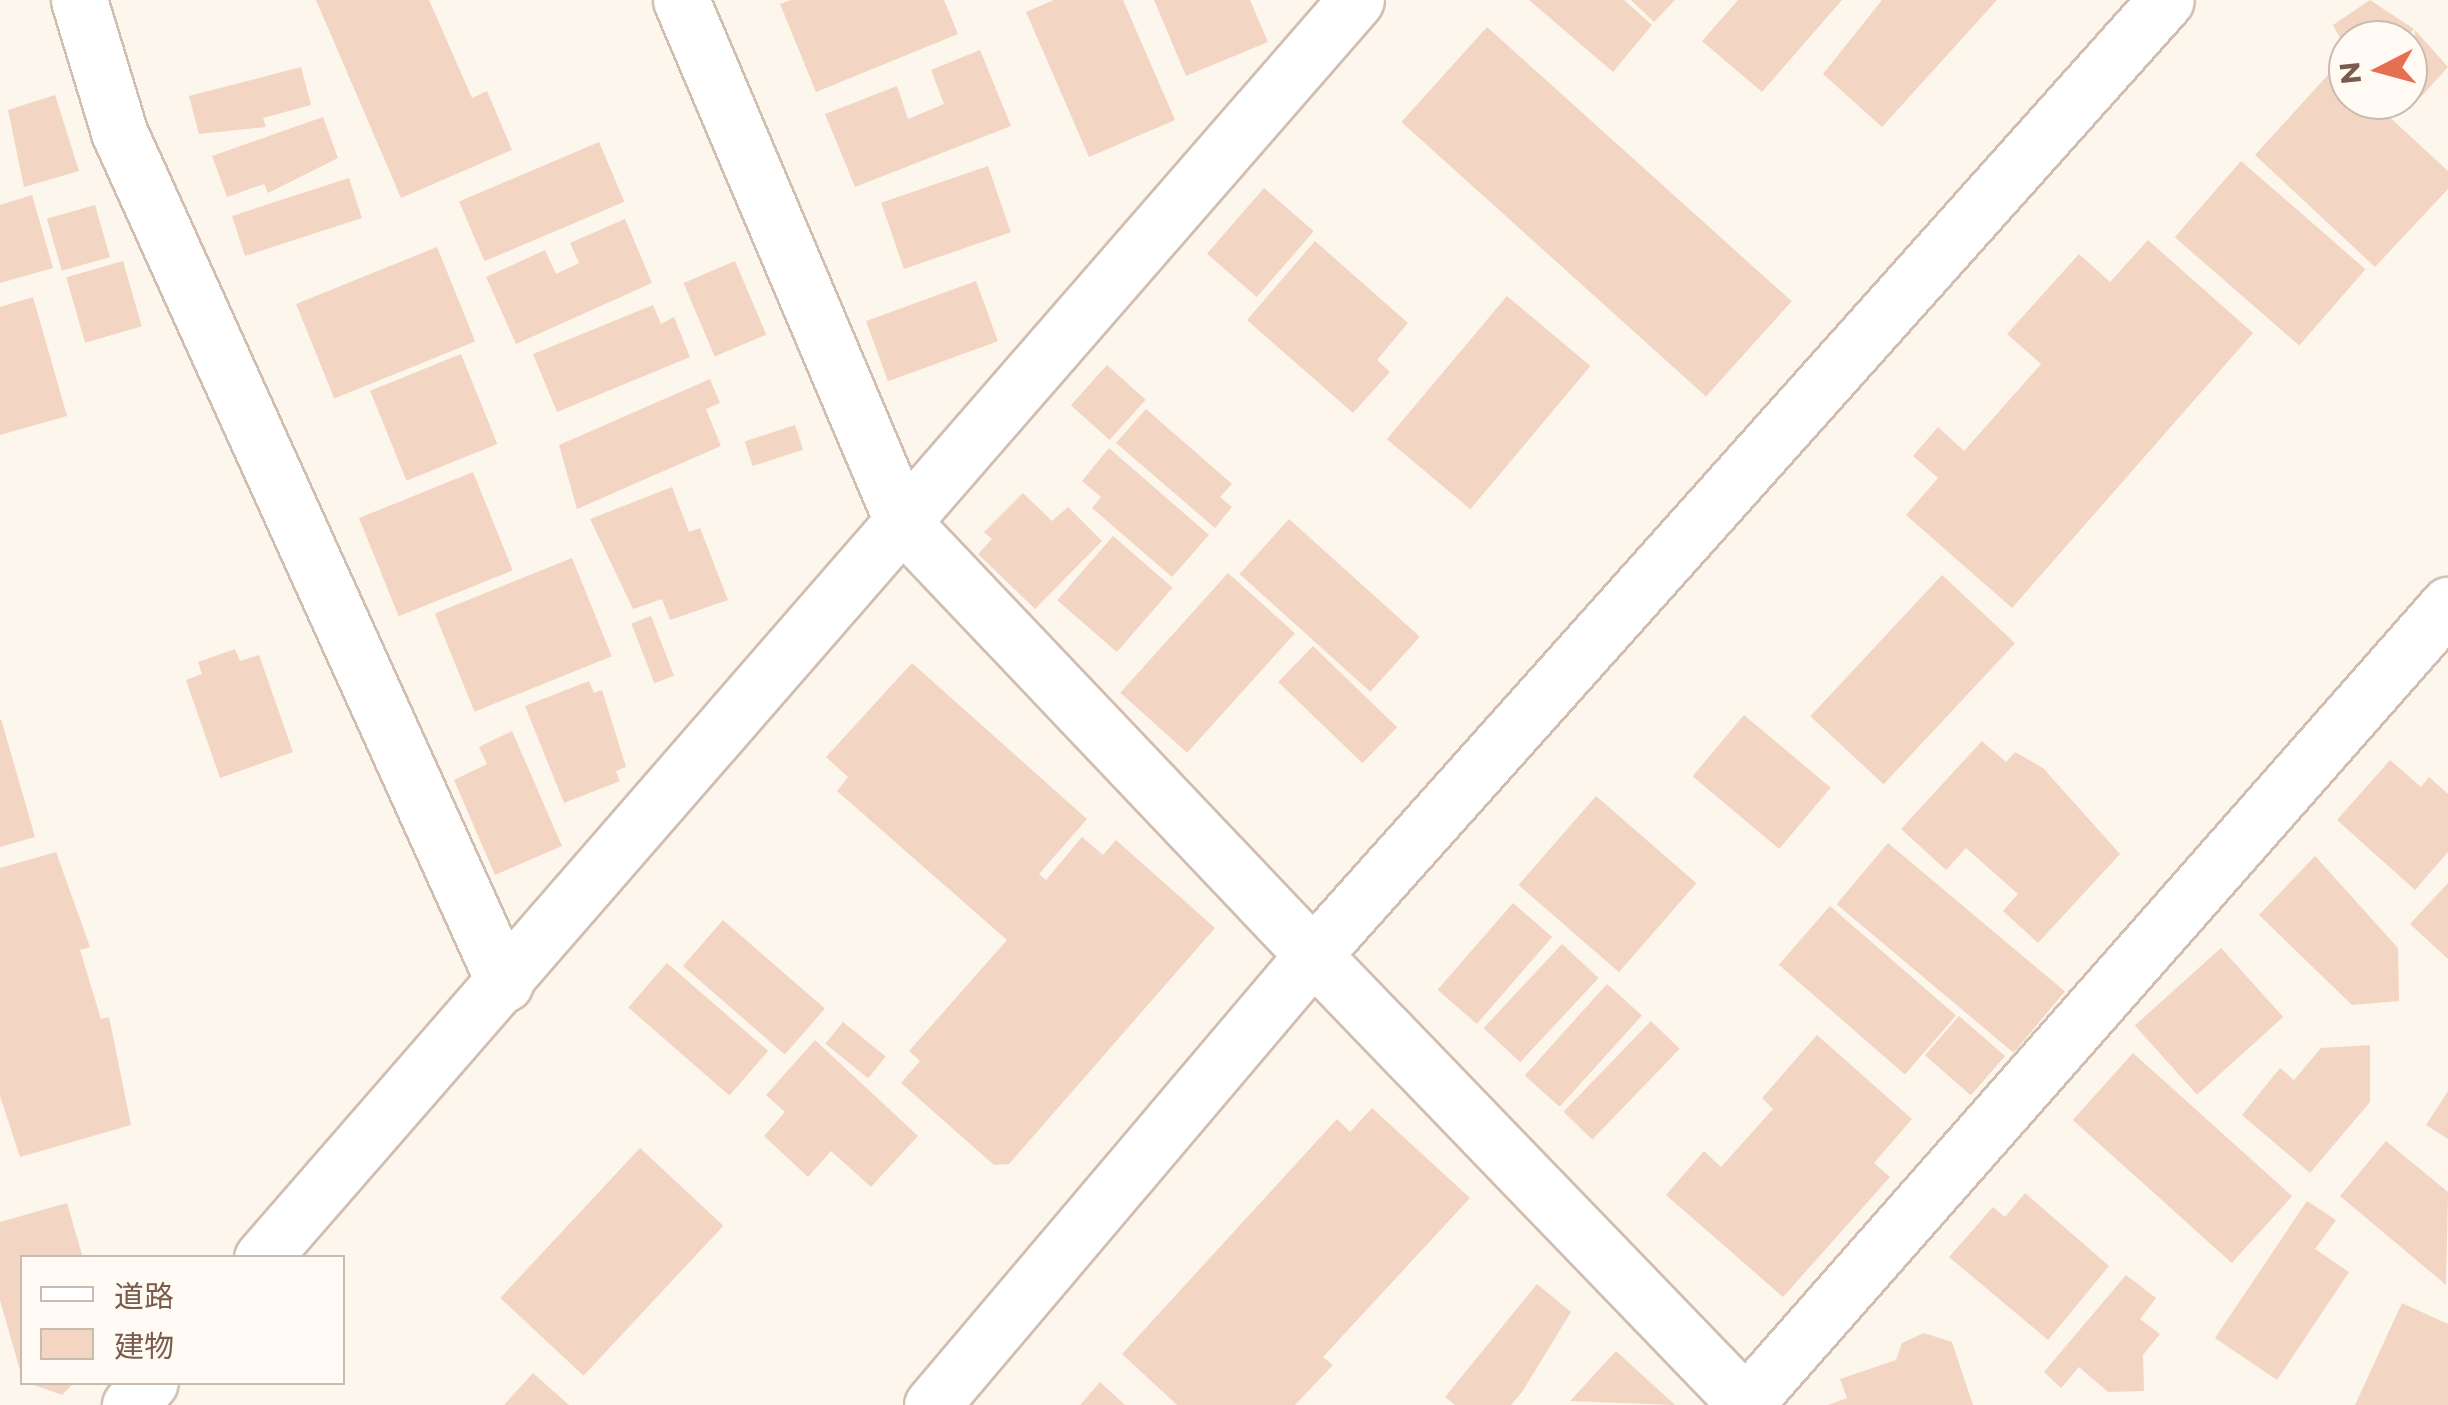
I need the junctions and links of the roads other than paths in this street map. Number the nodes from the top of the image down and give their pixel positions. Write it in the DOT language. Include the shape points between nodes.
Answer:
graph roads {
  1 [pos="79,0"];
  2 [pos="681,0"];
  3 [pos="1356,0"];
  4 [pos="2166,0"];
  5 [pos="903,523"];
  6 [pos="2448,605"];
  7 [pos="1313,955"];
  8 [pos="505,984"];
  9 [pos="265,1255"];
  10 [pos="147,1385"];
  11 [pos="1745,1404"];
  12 [pos="130,1405"];
  13 [pos="932,1405"];
  1 -- 8 [label="street" via="119,132"];
  2 -- 5 [label="street"];
  3 -- 5 [label="street"];
  4 -- 7 [label="street"];
  5 -- 7 [label="street"];
  5 -- 8 [label="street"];
  6 -- 11 [label="street"];
  7 -- 11 [label="street"];
  7 -- 13 [label="street"];
  8 -- 9 [label="street"];
  10 -- 12 [label="street"];
}
